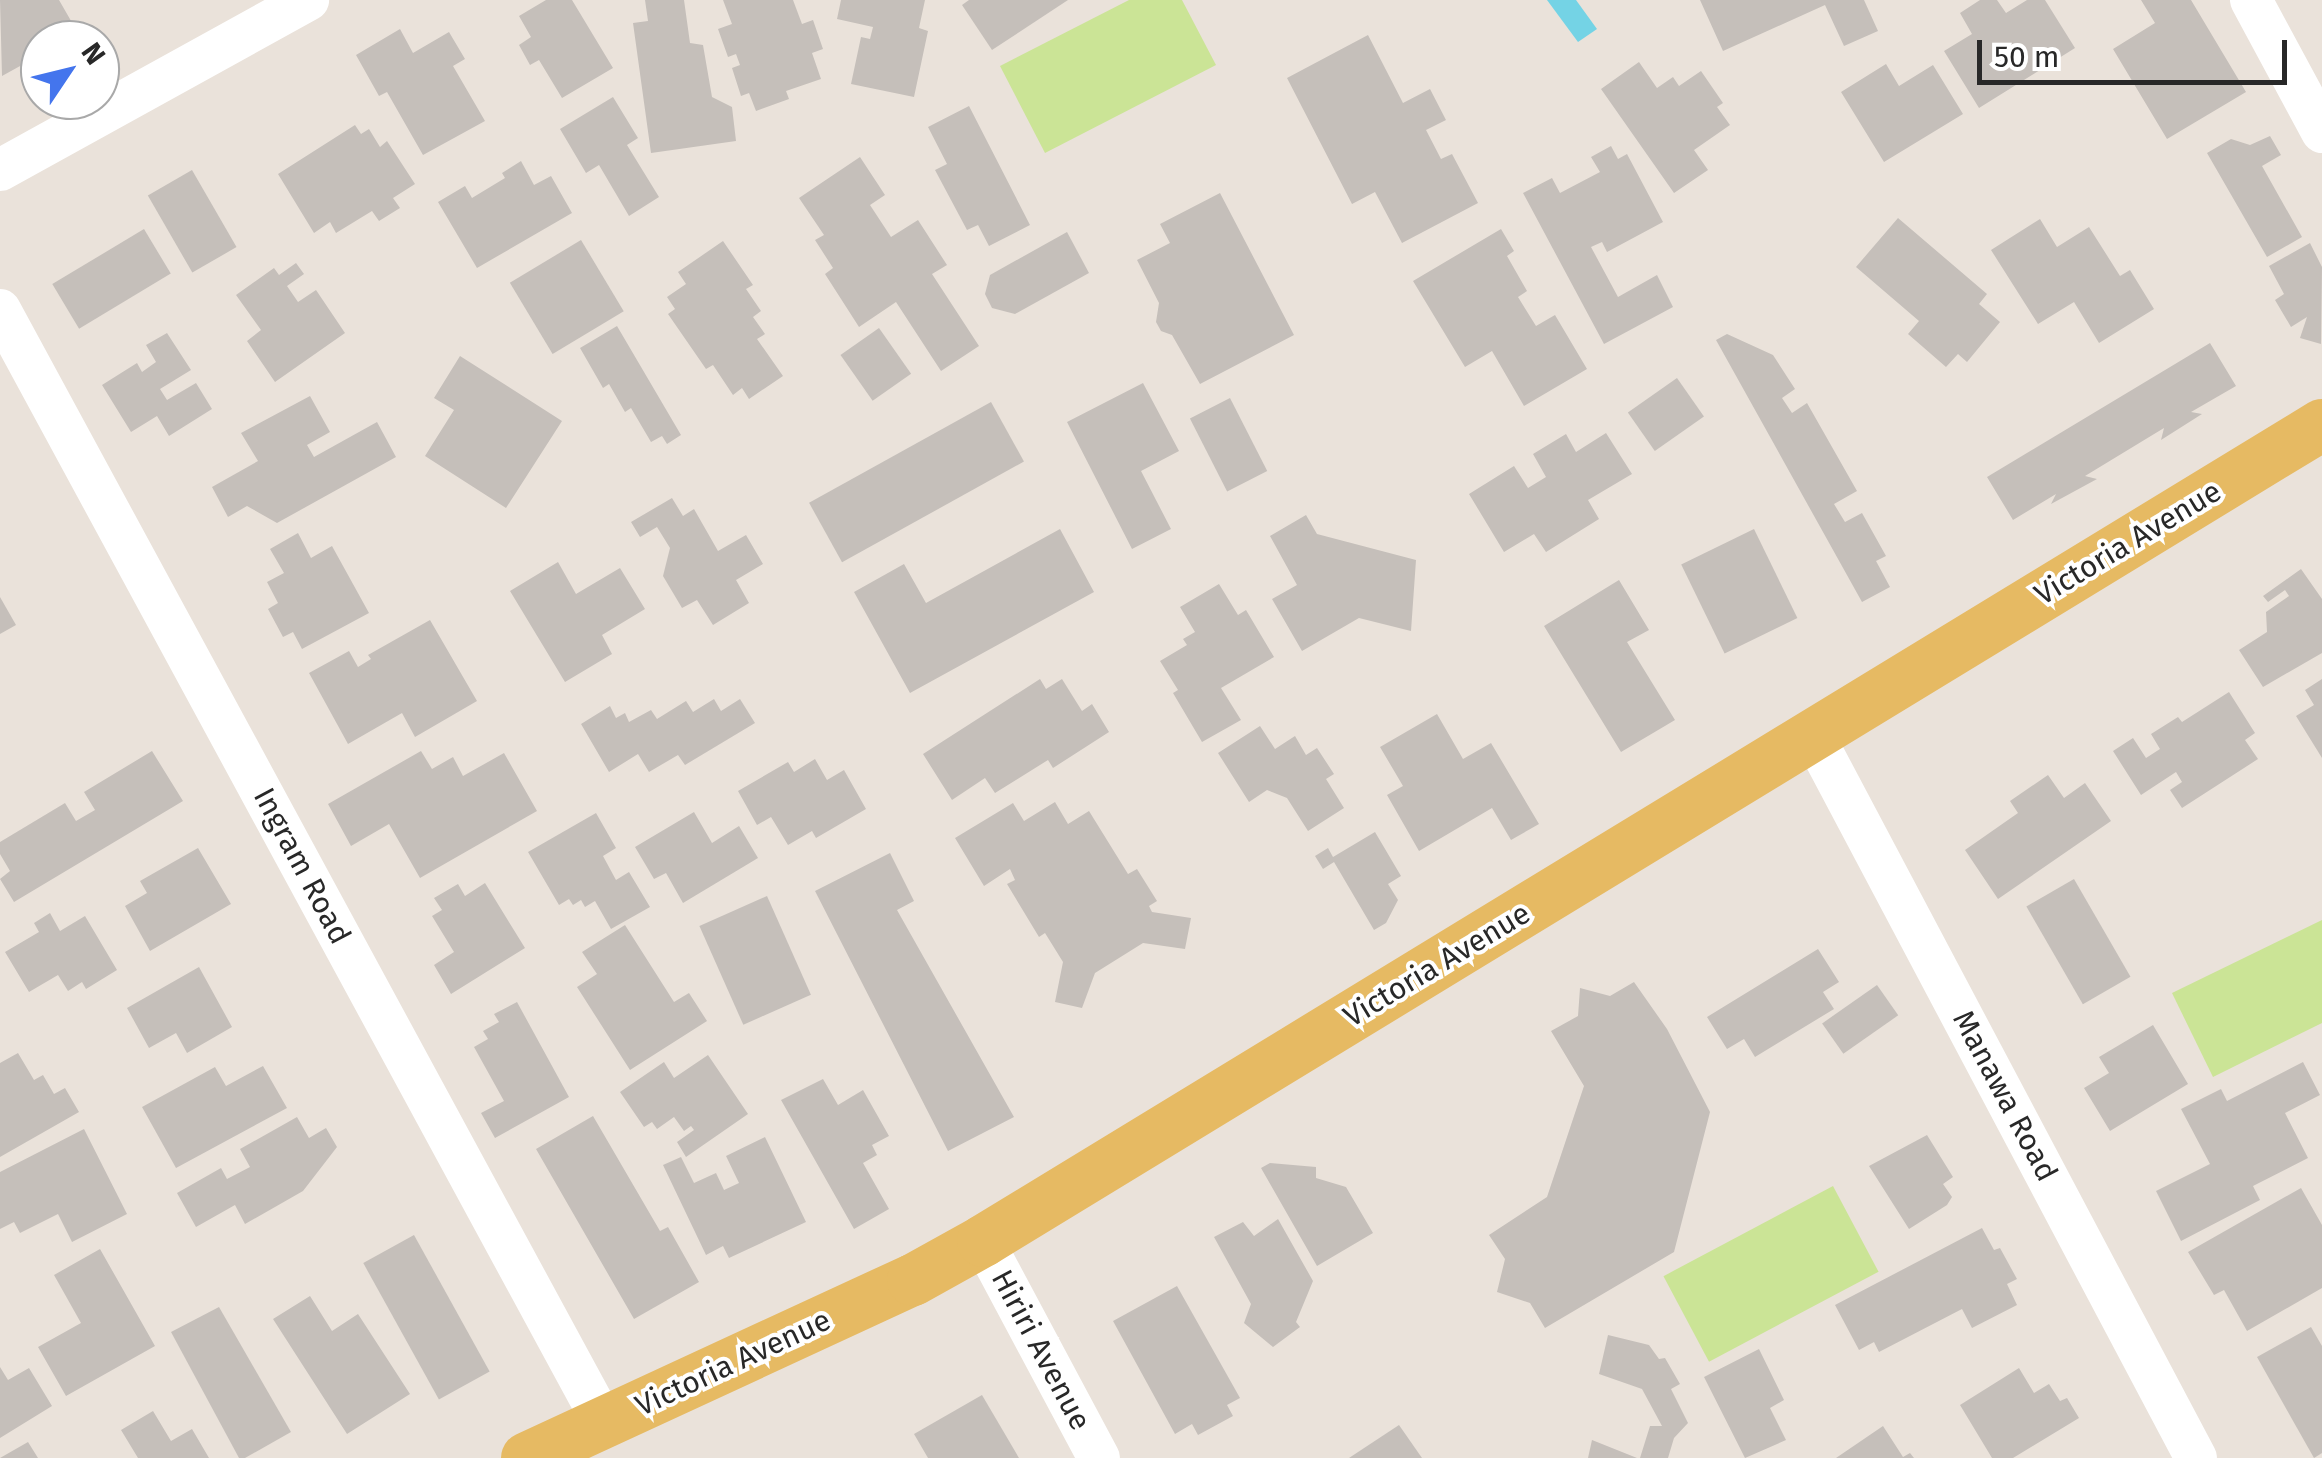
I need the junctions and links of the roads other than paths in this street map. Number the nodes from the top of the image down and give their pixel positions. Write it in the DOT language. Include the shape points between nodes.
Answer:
graph roads {
  1 [pos="308,0"];
  2 [pos="2252,0"];
  3 [pos="2322,132"];
  4 [pos="0,170"];
  5 [pos="0,310"];
  6 [pos="2322,425"];
  7 [pos="1814,735"];
  8 [pos="982,1242"];
  9 [pos="603,1422"];
  10 [pos="527,1458"];
  11 [pos="1099,1458"];
  12 [pos="2196,1458"];
  1 -- 4 [label="street"];
  2 -- 3 [label="street"];
  5 -- 9 [label="street, Ingram Road"];
  6 -- 7 [label="main road, Victoria Avenue"];
  7 -- 8 [label="main road, Victoria Avenue"];
  7 -- 12 [label="street, Manawa Road"];
  8 -- 9 [label="main road, Victoria Avenue"];
  8 -- 11 [label="street, Hiriri Avenue"];
  9 -- 10 [label="main road, Victoria Avenue"];
}
